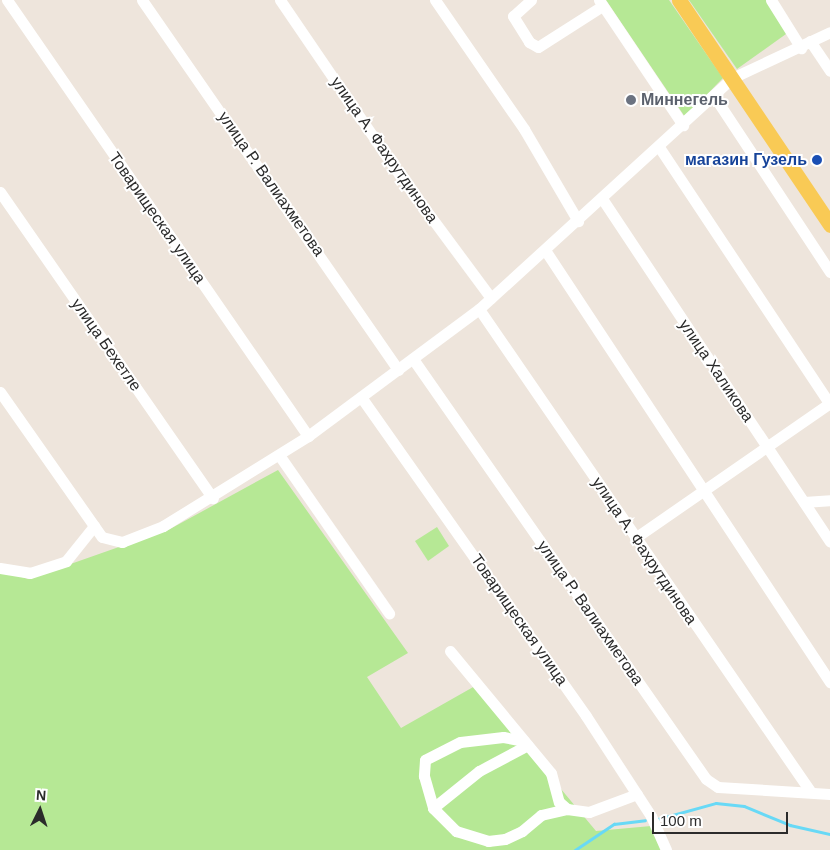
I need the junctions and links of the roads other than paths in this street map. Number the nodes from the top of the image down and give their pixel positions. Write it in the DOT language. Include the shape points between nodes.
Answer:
graph roads {
  1 [pos="7,0"];
  2 [pos="142,0"];
  3 [pos="280,0"];
  4 [pos="434,0"];
  5 [pos="530,0"];
  6 [pos="679,0"];
  7 [pos="771,0"];
  8 [pos="601,3"];
  9 [pos="830,32"];
  10 [pos="806,45"];
  11 [pos="830,71"];
  12 [pos="732,78"];
  13 [pos="714,96"];
  14 [pos="682,125"];
  15 [pos="659,147"];
  16 [pos="0,192"];
  17 [pos="603,200"];
  18 [pos="578,221"];
  19 [pos="830,225"];
  20 [pos="545,250"];
  21 [pos="830,272"];
  22 [pos="491,298"];
  23 [pos="479,309"];
  24 [pos="413,359"];
  25 [pos="398,370"];
  26 [pos="0,392"];
  27 [pos="361,397"];
  28 [pos="830,403"];
  29 [pos="308,436"];
  30 [pos="768,449"];
  31 [pos="279,455"];
  32 [pos="705,492"];
  33 [pos="213,498"];
  34 [pos="830,500"];
  35 [pos="804,502"];
  36 [pos="94,526"];
  37 [pos="635,538"];
  38 [pos="830,542"];
  39 [pos="0,568"];
  40 [pos="389,612"];
  41 [pos="450,651"];
  42 [pos="830,682"];
  43 [pos="526,743"];
  44 [pos="810,791"];
  45 [pos="637,794"];
  46 [pos="830,794"];
  47 [pos="433,808"];
  48 [pos="566,809"];
  49 [pos="666,850"];
  1 -- 29 [label="street, Товарищеская улица"];
  2 -- 25 [label="street, улица Р. Валиахметова"];
  3 -- 22 [label="street, улица А. Фахрутдинова" via="390,163"];
  4 -- 18 [label="street" via="524,129"];
  5 -- 8 [label="street" via="513,16 529,42 538,47"];
  6 -- 12 [label="main road"];
  7 -- 10 [label="street"];
  8 -- 14 [label="street"];
  9 -- 10 [label="street"];
  10 -- 11 [label="street"];
  10 -- 12 [label="street"];
  12 -- 13 [label="street"];
  12 -- 19 [label="main road"];
  13 -- 14 [label="street"];
  13 -- 21 [label="street"];
  14 -- 15 [label="street"];
  15 -- 17 [label="street"];
  15 -- 28 [label="street"];
  16 -- 33 [label="street, улица Бехетле"];
  17 -- 18 [label="street"];
  17 -- 30 [label="street, улица Халикова"];
  18 -- 20 [label="street"];
  20 -- 22 [label="street"];
  20 -- 32 [label="street"];
  22 -- 23 [label="street"];
  23 -- 24 [label="street"];
  23 -- 37 [label="street, улица А. Фахрутдинова"];
  24 -- 25 [label="street"];
  24 -- 44 [label="street, улица Р. Валиахметова" via="706,779 718,787"];
  25 -- 27 [label="street"];
  26 -- 36 [label="street"];
  27 -- 29 [label="street"];
  27 -- 45 [label="street, Товарищеская улица"];
  28 -- 30 [label="street"];
  29 -- 31 [label="street"];
  30 -- 32 [label="street"];
  30 -- 35 [label="street, улица Халикова"];
  31 -- 33 [label="street"];
  31 -- 40 [label="street"];
  32 -- 37 [label="street"];
  32 -- 42 [label="street"];
  33 -- 36 [label="street" via="122,542 102,537"];
  34 -- 35 [label="street"];
  35 -- 38 [label="street, улица Халикова"];
  36 -- 39 [label="street" via="66,561 30,573"];
  37 -- 44 [label="street, улица А. Фахрутдинова"];
  41 -- 43 [label="street"];
  43 -- 47 [label="street" via="480,771"];
  43 -- 47 [label="street" via="474,739 440,749 425,760 424,776"];
  43 -- 48 [label="street" via="551,773 560,802"];
  44 -- 46 [label="street, улица Р. Валиахметова"];
  45 -- 48 [label="street" via="589,812"];
  45 -- 49 [label="street, Товарищеская улица"];
  47 -- 48 [label="street" via="456,831 488,840 505,839 522,832 541,815"];
}
